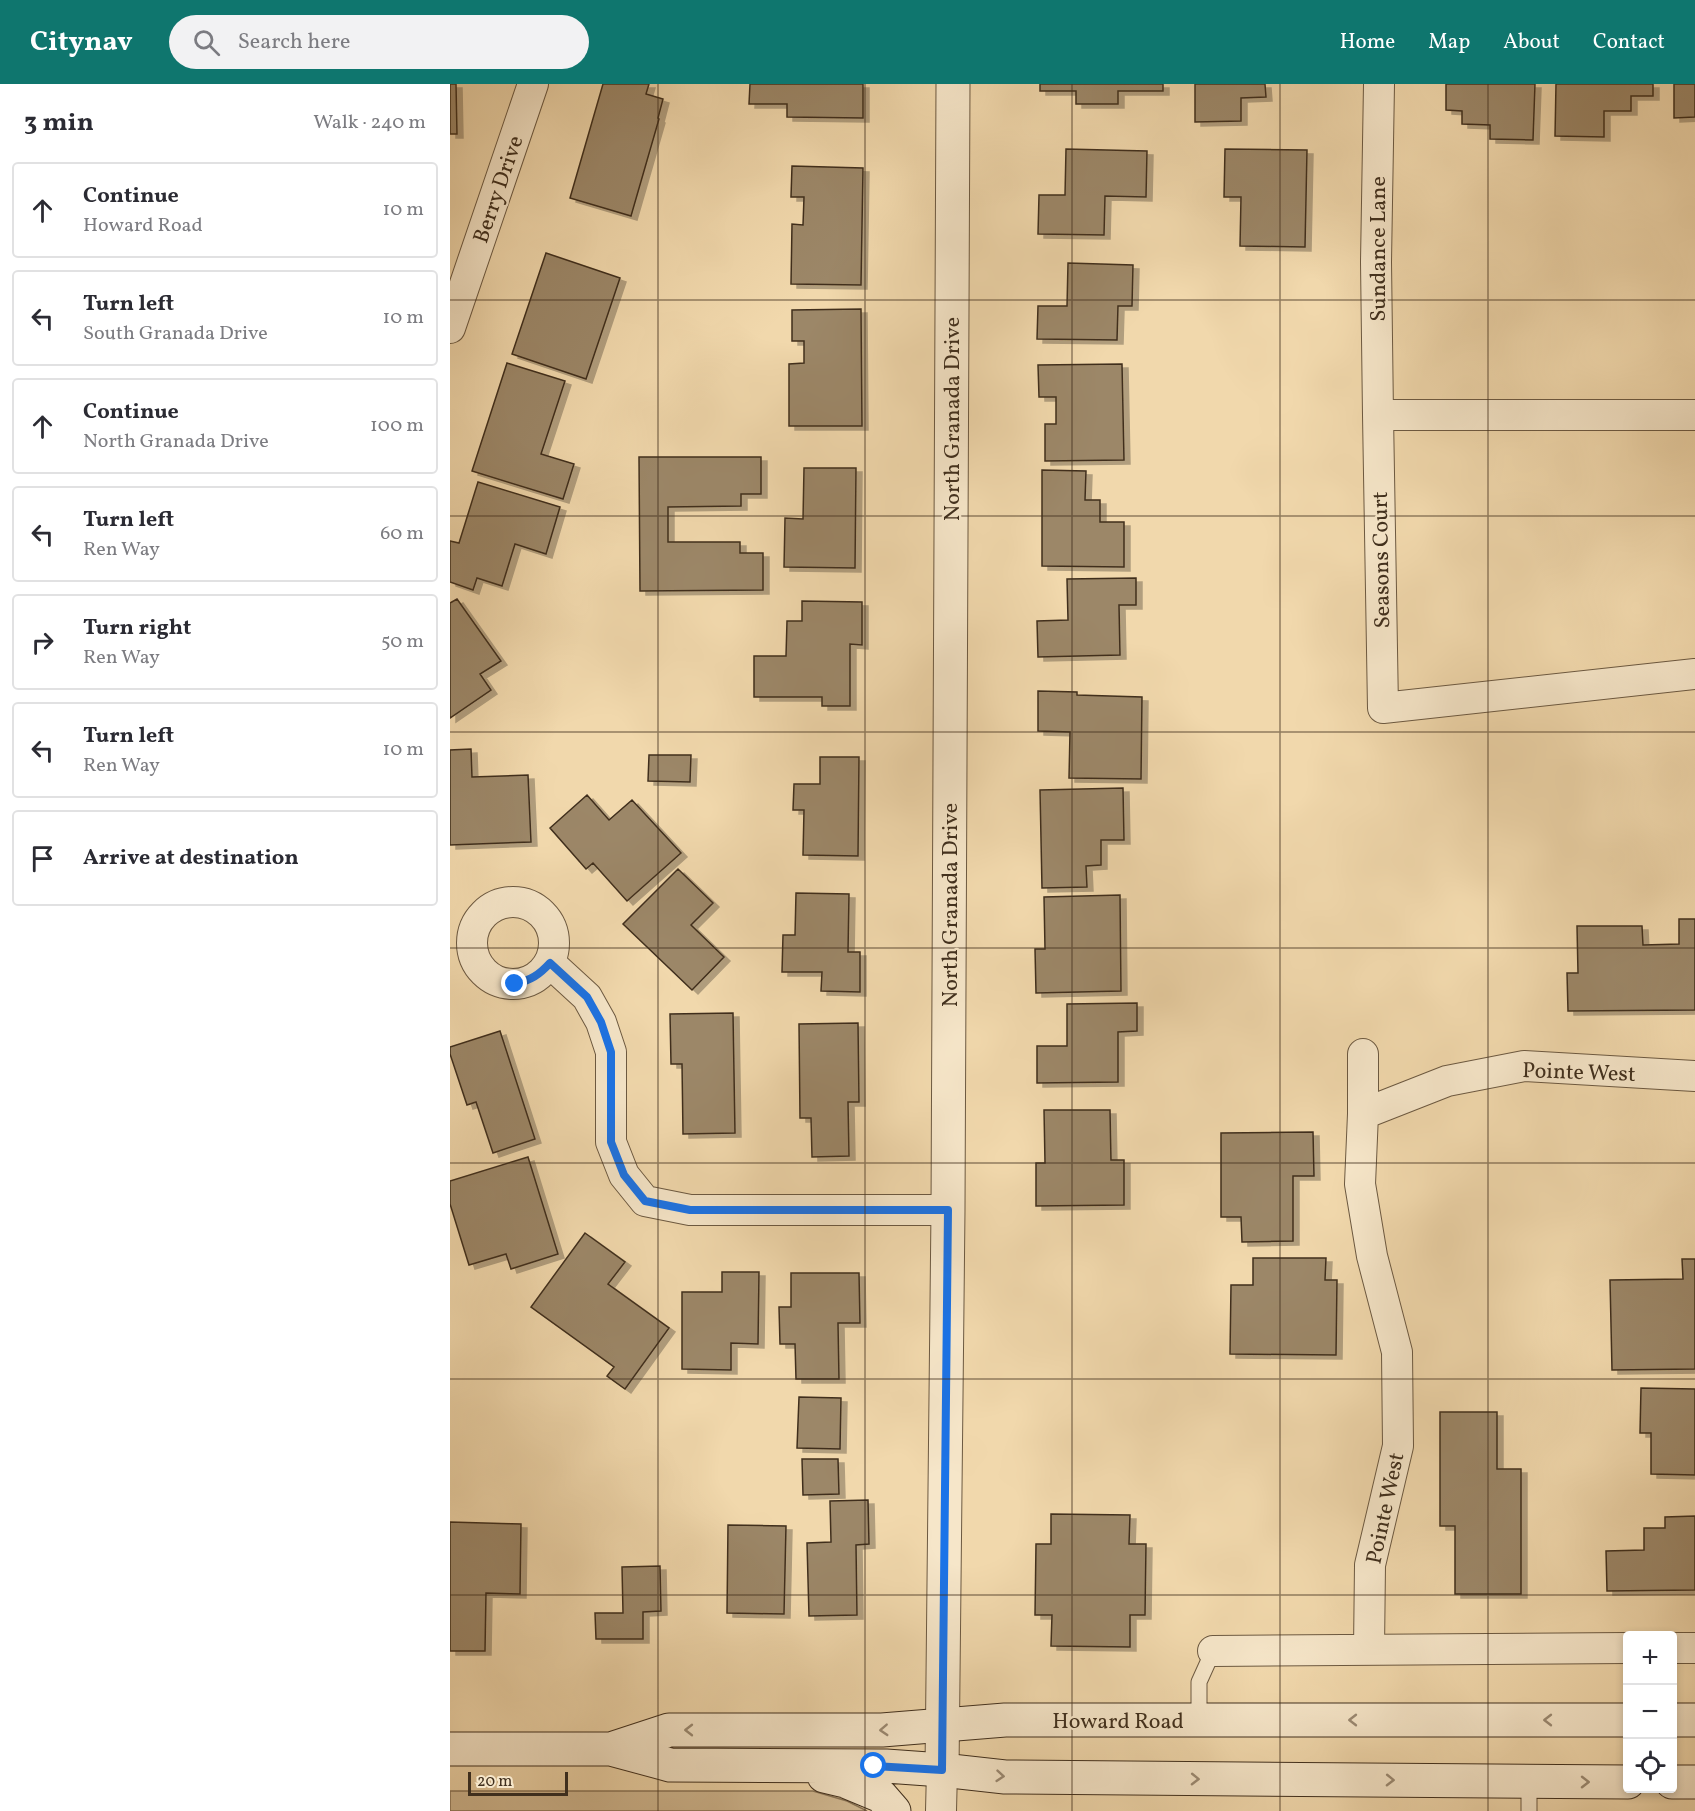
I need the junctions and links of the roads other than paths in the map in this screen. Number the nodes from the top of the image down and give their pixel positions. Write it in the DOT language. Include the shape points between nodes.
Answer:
graph roads {
  1 [pos="533,84"];
  2 [pos="952,84"];
  3 [pos="1379,84"];
  4 [pos="450,328"];
  5 [pos="1378,415"];
  6 [pos="1695,415"];
  7 [pos="1695,674"];
  8 [pos="550,963"];
  9 [pos="1363,1054"];
  10 [pos="1695,1076"];
  11 [pos="1363,1114"];
  12 [pos="948,1210"];
  13 [pos="1623,1648"];
  14 [pos="1677,1648"];
  15 [pos="1695,1648"];
  16 [pos="1370,1649"];
  17 [pos="1213,1650"];
  18 [pos="1199,1720"];
  19 [pos="1623,1720"];
  20 [pos="1677,1720"];
  21 [pos="1695,1720"];
  22 [pos="943,1726"];
  23 [pos="450,1749"];
  24 [pos="611,1749"];
  25 [pos="769,1765"];
  26 [pos="942,1770"];
  27 [pos="1677,1782"];
  28 [pos="1695,1782"];
  29 [pos="1623,1783"];
  30 [pos="1529,1796"];
  31 [pos="894,1811"];
  32 [pos="941,1811"];
  1 -- 4 [label="street, Berry Drive"];
  2 -- 12 [label="main road, North Granada Drive"];
  3 -- 5 [label="street, Sundance Lane"];
  5 -- 6 [label="street"];
  5 -- 7 [label="street, Seasons Court" via="1383,708"];
  8 -- 12 [label="street" via="587,997 601,1022 611,1052 611,1142 624,1175 645,1201 690,1210"];
  9 -- 11 [label="street, Pointe West"];
  10 -- 11 [label="street, Pointe West" via="1524,1066 1447,1081"];
  11 -- 16 [label="street, Pointe West" via="1360,1184 1372,1256 1397,1353 1398,1446 1370,1565"];
  12 -- 22 [label="main road, North Granada Drive"];
  13 -- 16 [label="street"];
  14 -- 15 [label="street"];
  16 -- 17 [label="street"];
  17 -- 18 [label="lane" via="1199,1682"];
  19 -- 18 [label="main road, Howard Road, one-way"];
  18 -- 22 [label="main road, Howard Road" via="1005,1720"];
  20 -- 21 [label="main road"];
  22 -- 24 [label="main road, Howard Road, one-way" via="882,1730 669,1730"];
  22 -- 26 [label="main road, North Granada Drive"];
  23 -- 24 [label="main road, Howard Road"];
  24 -- 25 [label="main road, Howard Road" via="670,1765"];
  25 -- 26 [label="main road, Howard Road"];
  25 -- 31 [label="main road" via="845,1781 881,1796"];
  26 -- 30 [label="main road, Howard Road, one-way" via="1005,1777"];
  26 -- 32 [label="street"];
  27 -- 28 [label="main road"];
  30 -- 29 [label="main road, Howard Road, one-way"];
}
